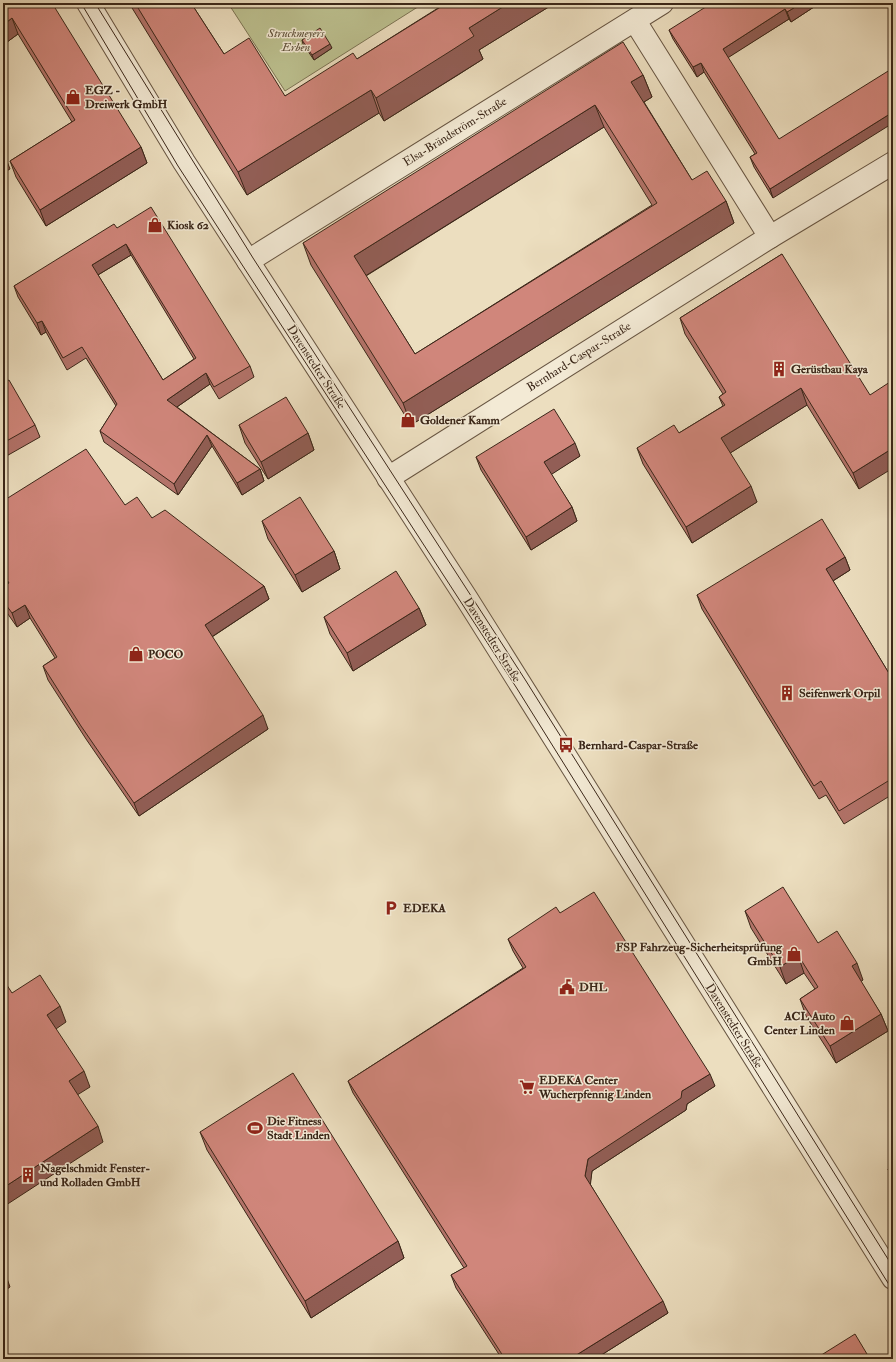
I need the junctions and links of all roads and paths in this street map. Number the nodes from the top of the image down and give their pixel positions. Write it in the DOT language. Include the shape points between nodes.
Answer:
graph roads {
  1 [pos="88,3"];
  2 [pos="662,3"];
  3 [pos="635,21"];
  4 [pos="893,163"];
  5 [pos="770,237"];
  6 [pos="248,261"];
  7 [pos="388,478"];
  8 [pos="893,1278"];
  1 -- 6 [label="street, Davenstedter Straße" via="184,162"];
  2 -- 3 [label="street, Elsa-Brändström-Straße"];
  3 -- 5 [label="street"];
  3 -- 6 [label="street, Elsa-Brändström-Straße"];
  4 -- 5 [label="street, Bernhard-Caspar-Straße"];
  5 -- 7 [label="street, Bernhard-Caspar-Straße"];
  6 -- 7 [label="street, Davenstedter Straße"];
  7 -- 8 [label="street, Davenstedter Straße" via="467,599"];
}
